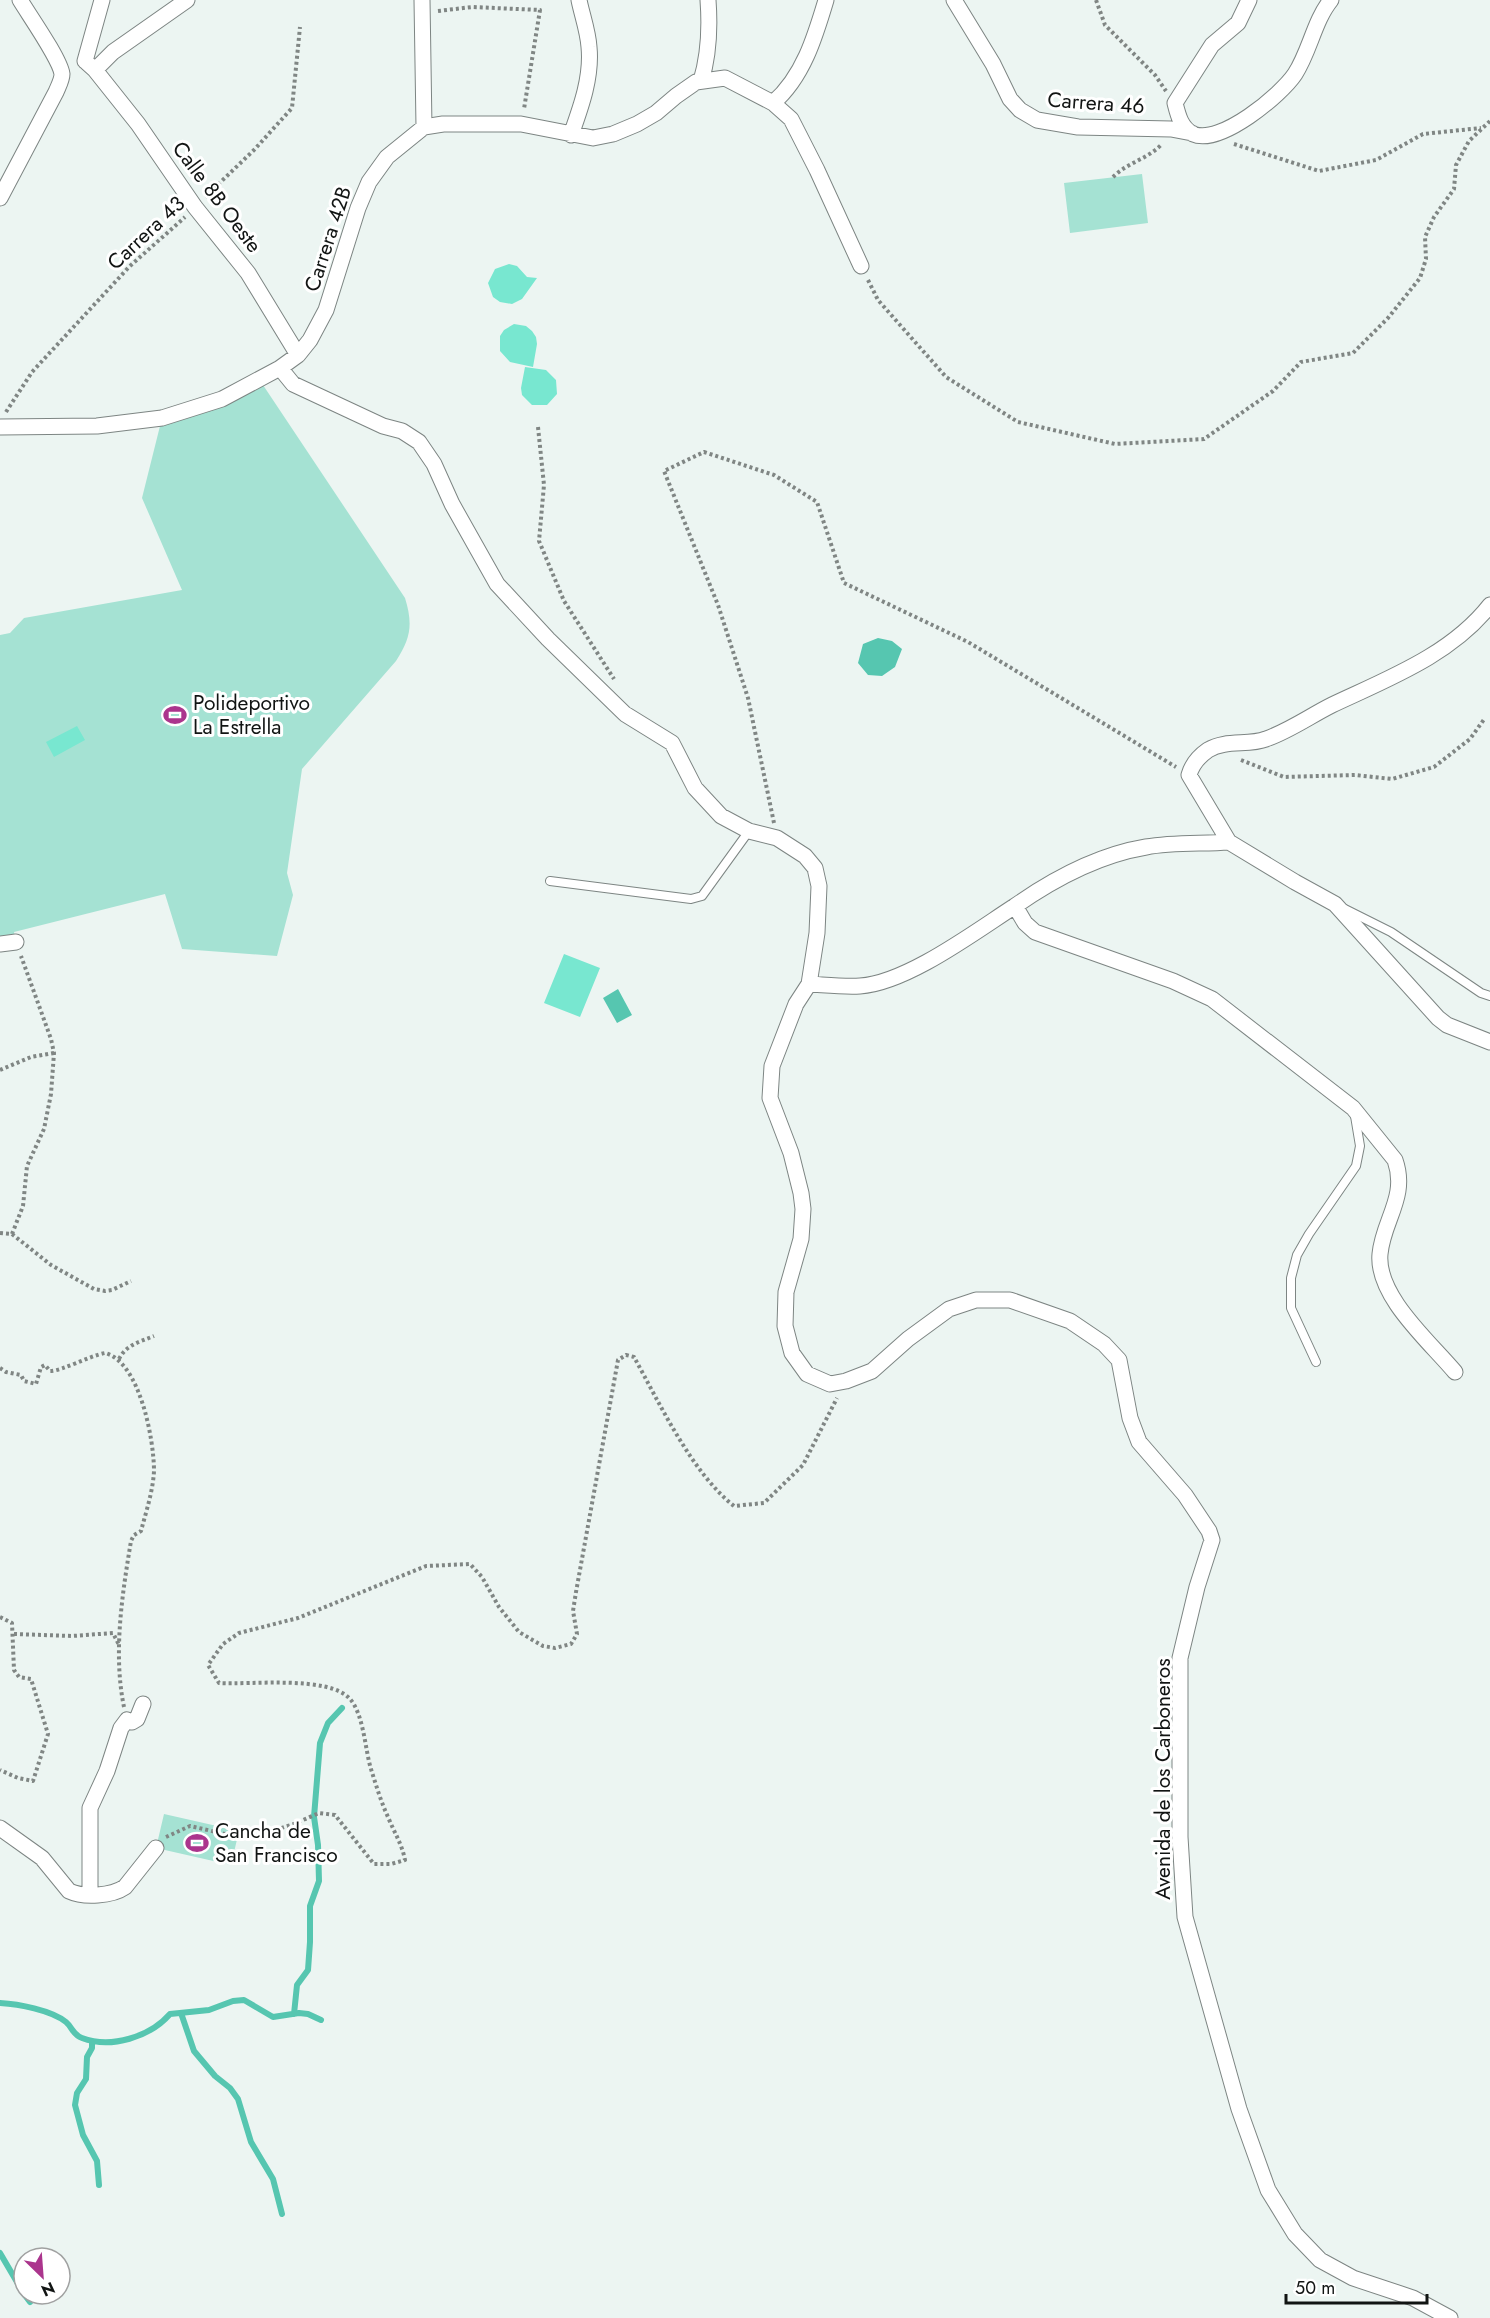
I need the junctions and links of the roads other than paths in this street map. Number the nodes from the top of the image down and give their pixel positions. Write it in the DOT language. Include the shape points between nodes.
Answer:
graph roads {
  1 [pos="20,0"];
  2 [pos="102,0"];
  3 [pos="187,0"];
  4 [pos="422,0"];
  5 [pos="579,0"];
  6 [pos="708,0"];
  7 [pos="826,0"];
  8 [pos="954,0"];
  9 [pos="1249,0"];
  10 [pos="1331,0"];
  11 [pos="90,66"];
  12 [pos="62,76"];
  13 [pos="701,81"];
  14 [pos="773,103"];
  15 [pos="424,127"];
  16 [pos="1190,133"];
  17 [pos="571,135"];
  18 [pos="0,198"];
  19 [pos="861,266"];
  20 [pos="298,355"];
  21 [pos="280,368"];
  22 [pos="0,427"];
  23 [pos="1490,605"];
  24 [pos="749,831"];
  25 [pos="1230,842"];
  26 [pos="549,881"];
  27 [pos="1335,904"];
  28 [pos="1015,906"];
  29 [pos="16,942"];
  30 [pos="0,944"];
  31 [pos="809,984"];
  32 [pos="1490,996"];
  33 [pos="1490,1042"];
  34 [pos="1353,1108"];
  35 [pos="1316,1362"];
  36 [pos="1455,1372"];
  37 [pos="143,1704"];
  38 [pos="0,1828"];
  39 [pos="156,1848"];
  40 [pos="90,1895"];
  41 [pos="1449,2318"];
  1 -- 12 [label="street"];
  2 -- 11 [label="street"];
  3 -- 11 [label="street"];
  4 -- 15 [label="street"];
  5 -- 17 [label="street" via="589,46 589,69"];
  6 -- 13 [label="street" via="710,22"];
  7 -- 14 [label="street" via="804,61 792,83"];
  8 -- 16 [label="street, Carrera 46" via="1010,99 1036,120 1077,127"];
  9 -- 16 [label="street" via="1238,22 1212,45 1175,104 1180,121"];
  10 -- 16 [label="street, Carrera 46" via="1283,90 1226,130"];
  11 -- 12 [label="street"];
  11 -- 20 [label="street, Calle 8B Oeste" via="248,273"];
  12 -- 18 [label="street"];
  13 -- 14 [label="street" via="725,78"];
  13 -- 17 [label="street" via="656,113 613,134 593,138"];
  14 -- 19 [label="street" via="791,119"];
  15 -- 17 [label="street" via="521,124"];
  15 -- 20 [label="street, Carrera 42B" via="387,157 369,182 357,208 326,310"];
  20 -- 21 [label="street, Carrera 42B"];
  21 -- 22 [label="street, Carrera 42B" via="222,399 162,418 97,426"];
  21 -- 24 [label="street, Avenida de los Carboneros" via="293,384 383,426 402,430 419,442 497,584 625,714 672,743 695,788 721,816"];
  23 -- 25 [label="street" via="1463,632 1391,678 1264,741 1225,744 1209,750 1192,764 1189,775"];
  24 -- 26 [label="lane" via="702,896 691,899"];
  24 -- 31 [label="street, Avenida de los Carboneros" via="777,838 805,856 814,868 819,886 817,933"];
  25 -- 27 [label="street"];
  25 -- 28 [label="street" via="1146,847 1092,862 1050,882"];
  27 -- 32 [label="lane" via="1391,932"];
  27 -- 33 [label="street" via="1438,1018"];
  28 -- 31 [label="street" via="914,968 889,979 862,986"];
  28 -- 34 [label="street" via="1035,932 1173,981 1212,999"];
  29 -- 30 [label="street"];
  31 -- 41 [label="street, Avenida de los Carboneros" via="796,1004 772,1066 770,1098 790,1153 803,1209 801,1239 786,1292 785,1326 792,1353 807,1374 830,1384 846,1381 872,1371 949,1308 976,1300 1010,1300 1070,1321 1104,1344 1119,1360 1130,1418 1139,1442 1185,1495 1212,1540 1180,1658 1180,1837 1185,1917 1239,2109 1268,2190 1295,2234 1320,2260 1353,2278 1413,2298"];
  34 -- 35 [label="lane" via="1360,1146 1356,1166 1309,1234 1297,1255 1291,1278 1291,1308"];
  34 -- 36 [label="street" via="1389,1152 1398,1170 1399,1191 1380,1254 1383,1277 1395,1302"];
  37 -- 40 [label="street" via="137,1719 127,1720 121,1728 90,1808"];
  38 -- 40 [label="street" via="42,1858 69,1891"];
  39 -- 40 [label="street" via="120,1891"];
}
